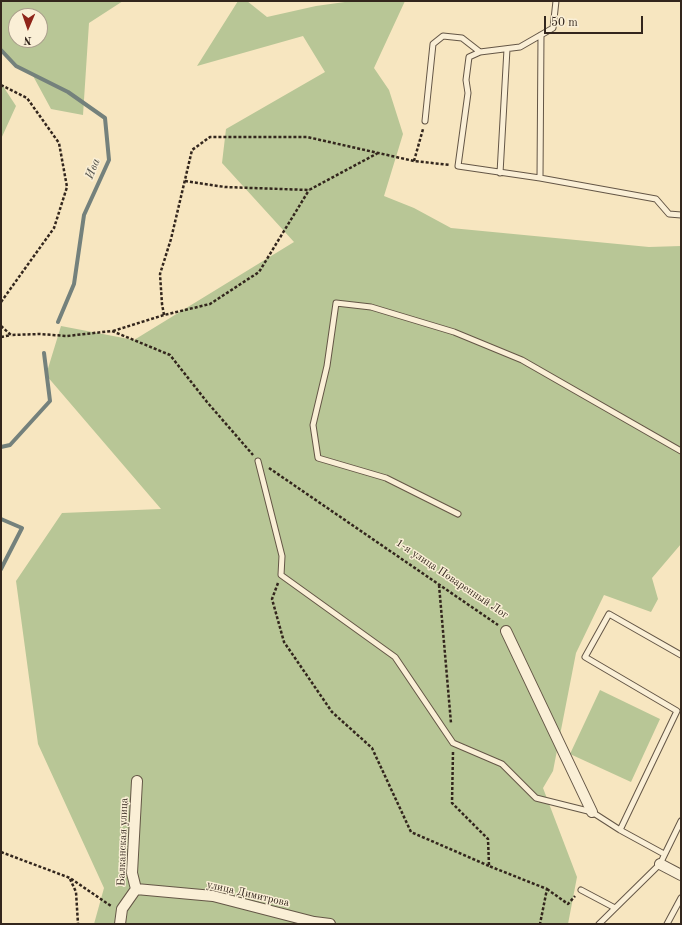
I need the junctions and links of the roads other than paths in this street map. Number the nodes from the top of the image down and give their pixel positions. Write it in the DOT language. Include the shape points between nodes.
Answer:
graph roads {
  1 [pos="556,1"];
  2 [pos="541,35"];
  3 [pos="507,49"];
  4 [pos="480,52"];
  5 [pos="425,121"];
  6 [pos="500,173"];
  7 [pos="540,178"];
  8 [pos="681,215"];
  9 [pos="681,451"];
  10 [pos="258,461"];
  11 [pos="458,514"];
  12 [pos="506,631"];
  13 [pos="681,655"];
  14 [pos="137,781"];
  15 [pos="592,812"];
  16 [pos="681,821"];
  17 [pos="620,830"];
  18 [pos="664,854"];
  19 [pos="660,864"];
  20 [pos="681,875"];
  21 [pos="136,889"];
  22 [pos="581,890"];
  23 [pos="681,898"];
  24 [pos="615,908"];
  25 [pos="120,924"];
  26 [pos="330,924"];
  27 [pos="599,924"];
  28 [pos="667,924"];
  1 -- 2 [label="lane" via="553,28"];
  2 -- 3 [label="lane" via="520,47"];
  2 -- 7 [label="lane"];
  3 -- 4 [label="lane"];
  3 -- 6 [label="lane"];
  4 -- 5 [label="lane" via="462,38 443,36 433,44"];
  4 -- 6 [label="lane" via="469,56 466,80 468,93 458,166"];
  6 -- 7 [label="lane"];
  7 -- 8 [label="lane" via="656,199 669,214"];
  9 -- 11 [label="lane" via="522,360 454,332 371,307 336,304 327,366 312,426 318,458 386,478"];
  10 -- 15 [label="lane" via="282,556 281,574 395,657 453,742 502,764 536,798"];
  12 -- 15 [label="street, 1-я улица Поваренный Лог"];
  13 -- 17 [label="lane" via="609,614 585,657 677,710"];
  14 -- 21 [label="street, Балканская улица" via="132,873"];
  15 -- 17 [label="lane"];
  16 -- 18 [label="lane"];
  17 -- 18 [label="lane"];
  18 -- 19 [label="lane"];
  19 -- 20 [label="street"];
  19 -- 24 [label="lane"];
  21 -- 25 [label="street, Балканская улица" via="122,909"];
  21 -- 26 [label="street, улица Димитрова" via="213,896"];
  22 -- 24 [label="lane"];
  23 -- 28 [label="lane"];
  24 -- 27 [label="lane"];
}
